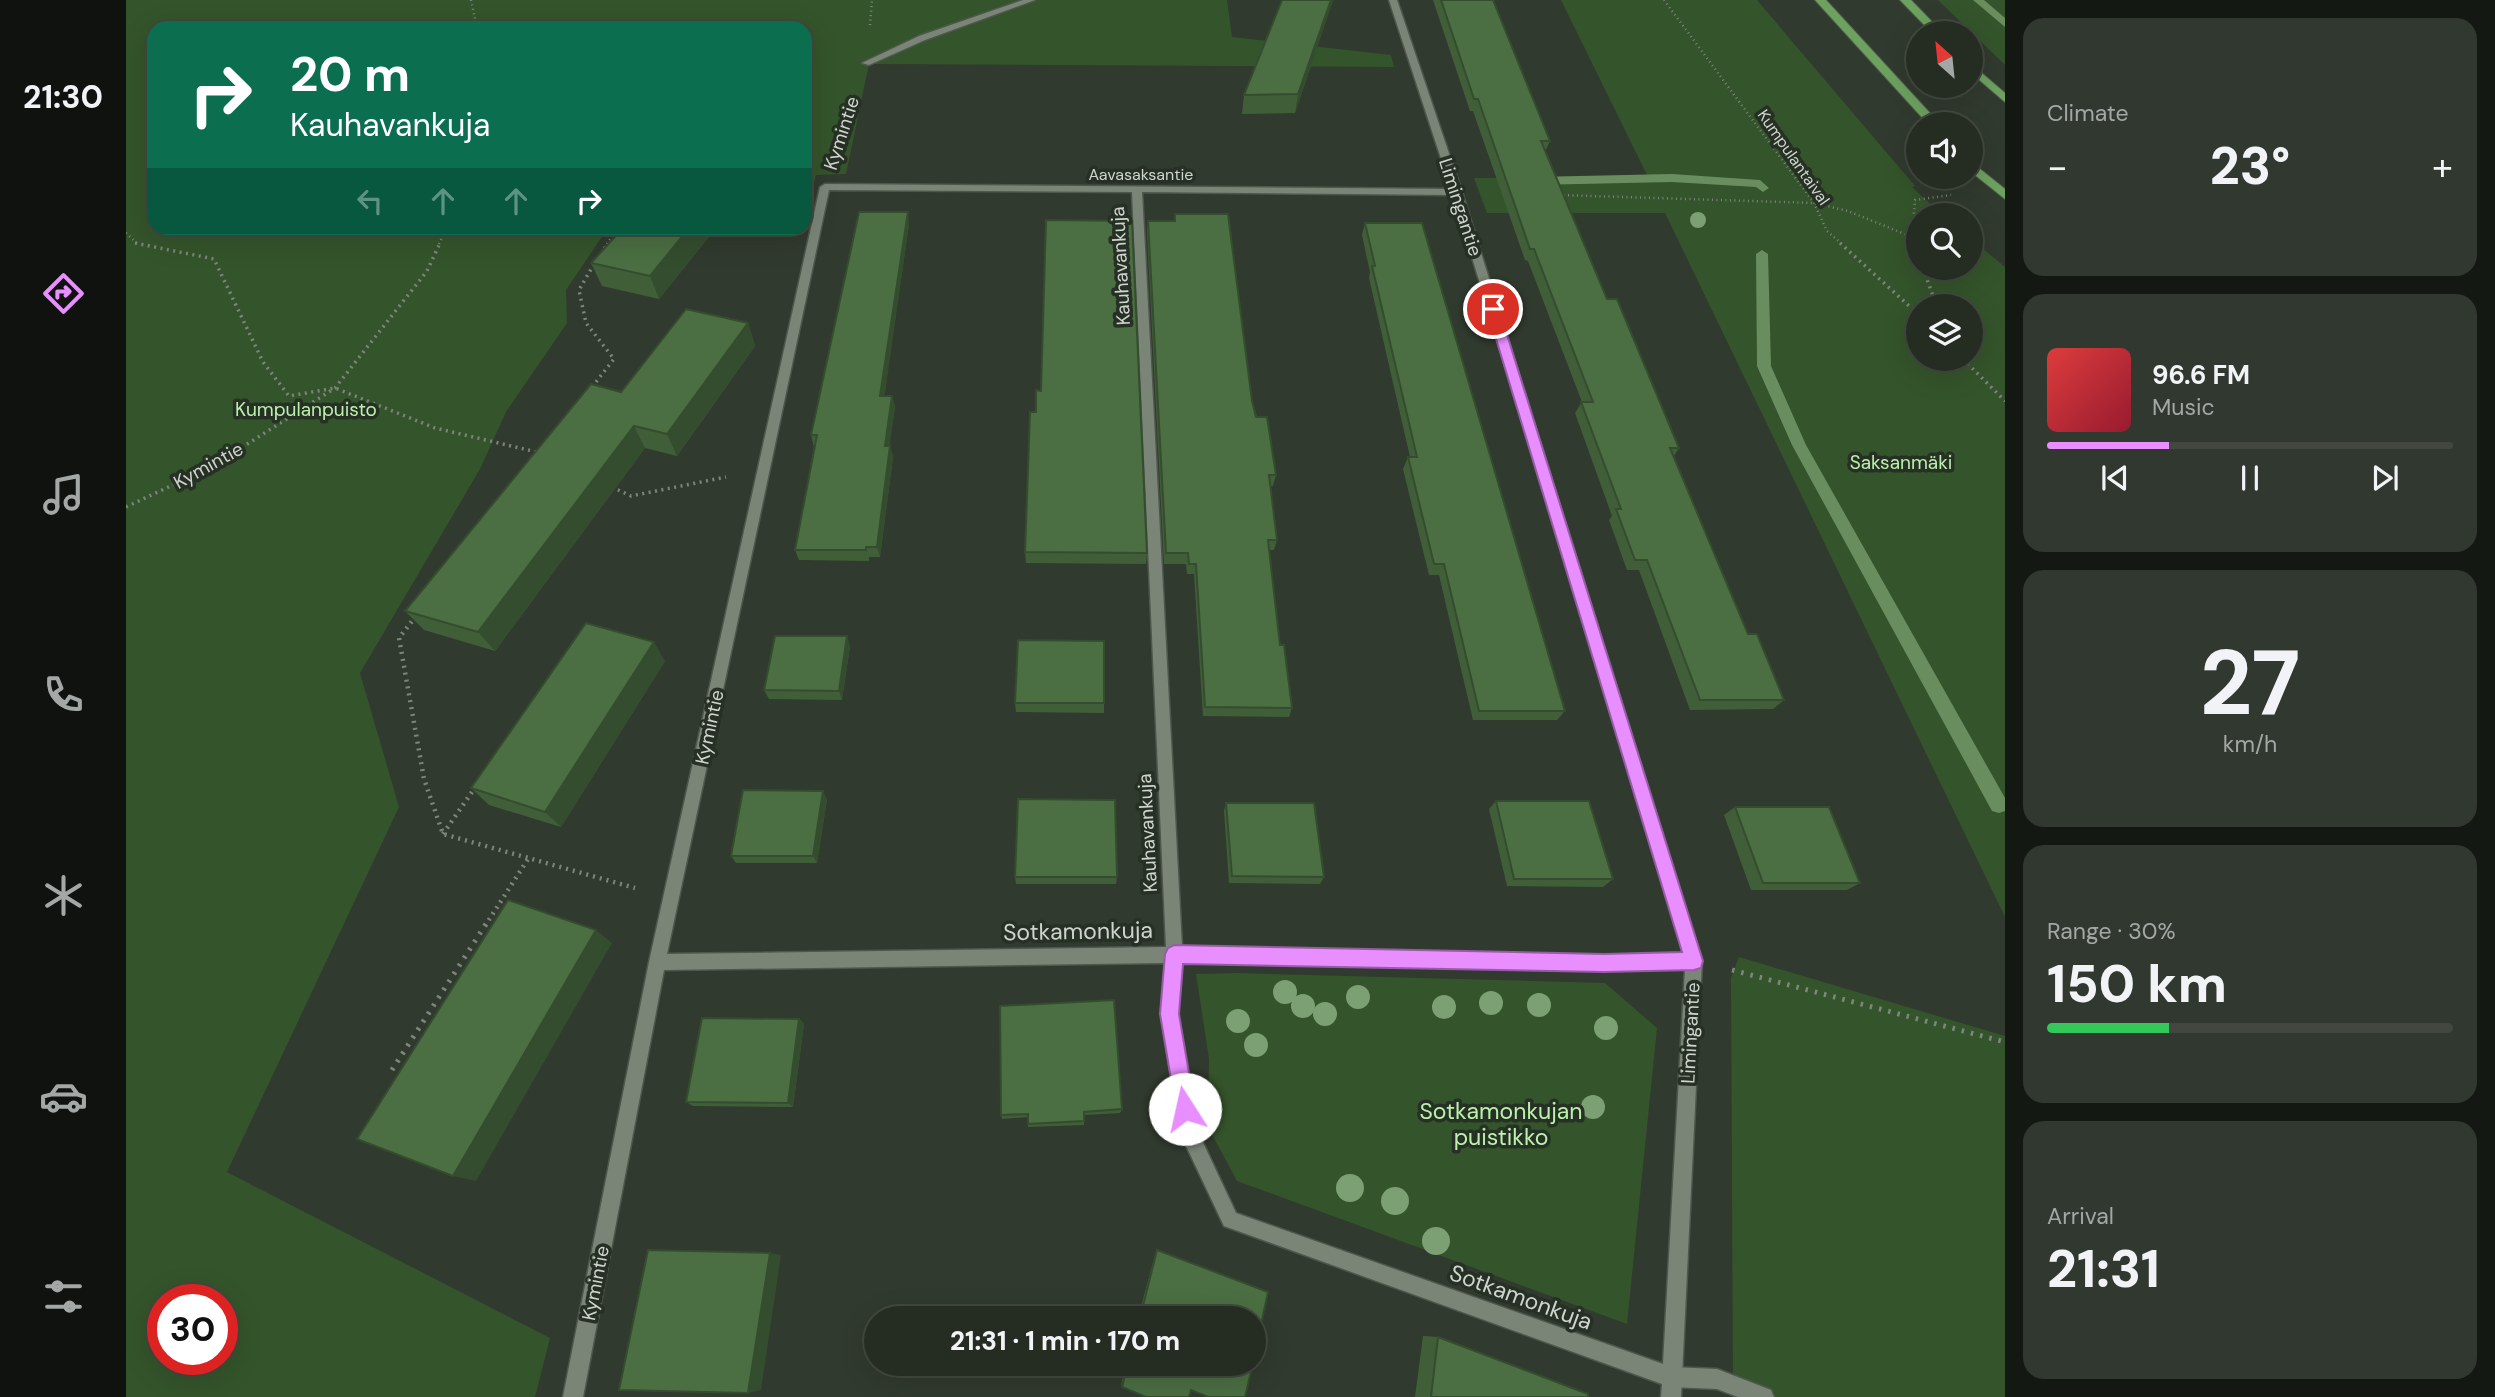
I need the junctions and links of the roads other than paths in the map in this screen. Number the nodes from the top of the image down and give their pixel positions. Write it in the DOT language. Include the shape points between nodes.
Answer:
graph roads {
  1 [pos="1031,0"];
  2 [pos="1393,0"];
  3 [pos="1819,0"];
  4 [pos="1905,0"];
  5 [pos="1926,21"];
  6 [pos="866,63"];
  7 [pos="1983,78"];
  8 [pos="2005,99"];
  9 [pos="1923,112"];
  10 [pos="1983,175"];
  11 [pos="825,187"];
  12 [pos="1137,190"];
  13 [pos="1457,192"];
  14 [pos="2005,195"];
  15 [pos="1174,954"];
  16 [pos="1694,961"];
  17 [pos="657,962"];
  18 [pos="1671,1387"];
  19 [pos="573,1397"];
  20 [pos="1764,1397"];
  1 -- 6 [label="street"];
  2 -- 13 [label="street, Limingantie"];
  3 -- 9 [label="main road"];
  4 -- 5 [label="main road"];
  7 -- 8 [label="main road"];
  10 -- 14 [label="main road"];
  11 -- 12 [label="street, Aavasaksantie"];
  11 -- 17 [label="street, Kymintie"];
  12 -- 13 [label="street, Aavasaksantie"];
  12 -- 15 [label="street, Kauhavankuja"];
  13 -- 16 [label="street, Limingantie"];
  15 -- 16 [label="street"];
  15 -- 17 [label="street, Sotkamonkuja"];
  15 -- 18 [label="street, Sotkamonkuja" via="1169,1014 1189,1133 1230,1220"];
  16 -- 18 [label="street, Limingantie"];
  17 -- 19 [label="street, Kymintie"];
  18 -- 20 [label="street, Sotkamonkuja" via="1717,1380"];
}
